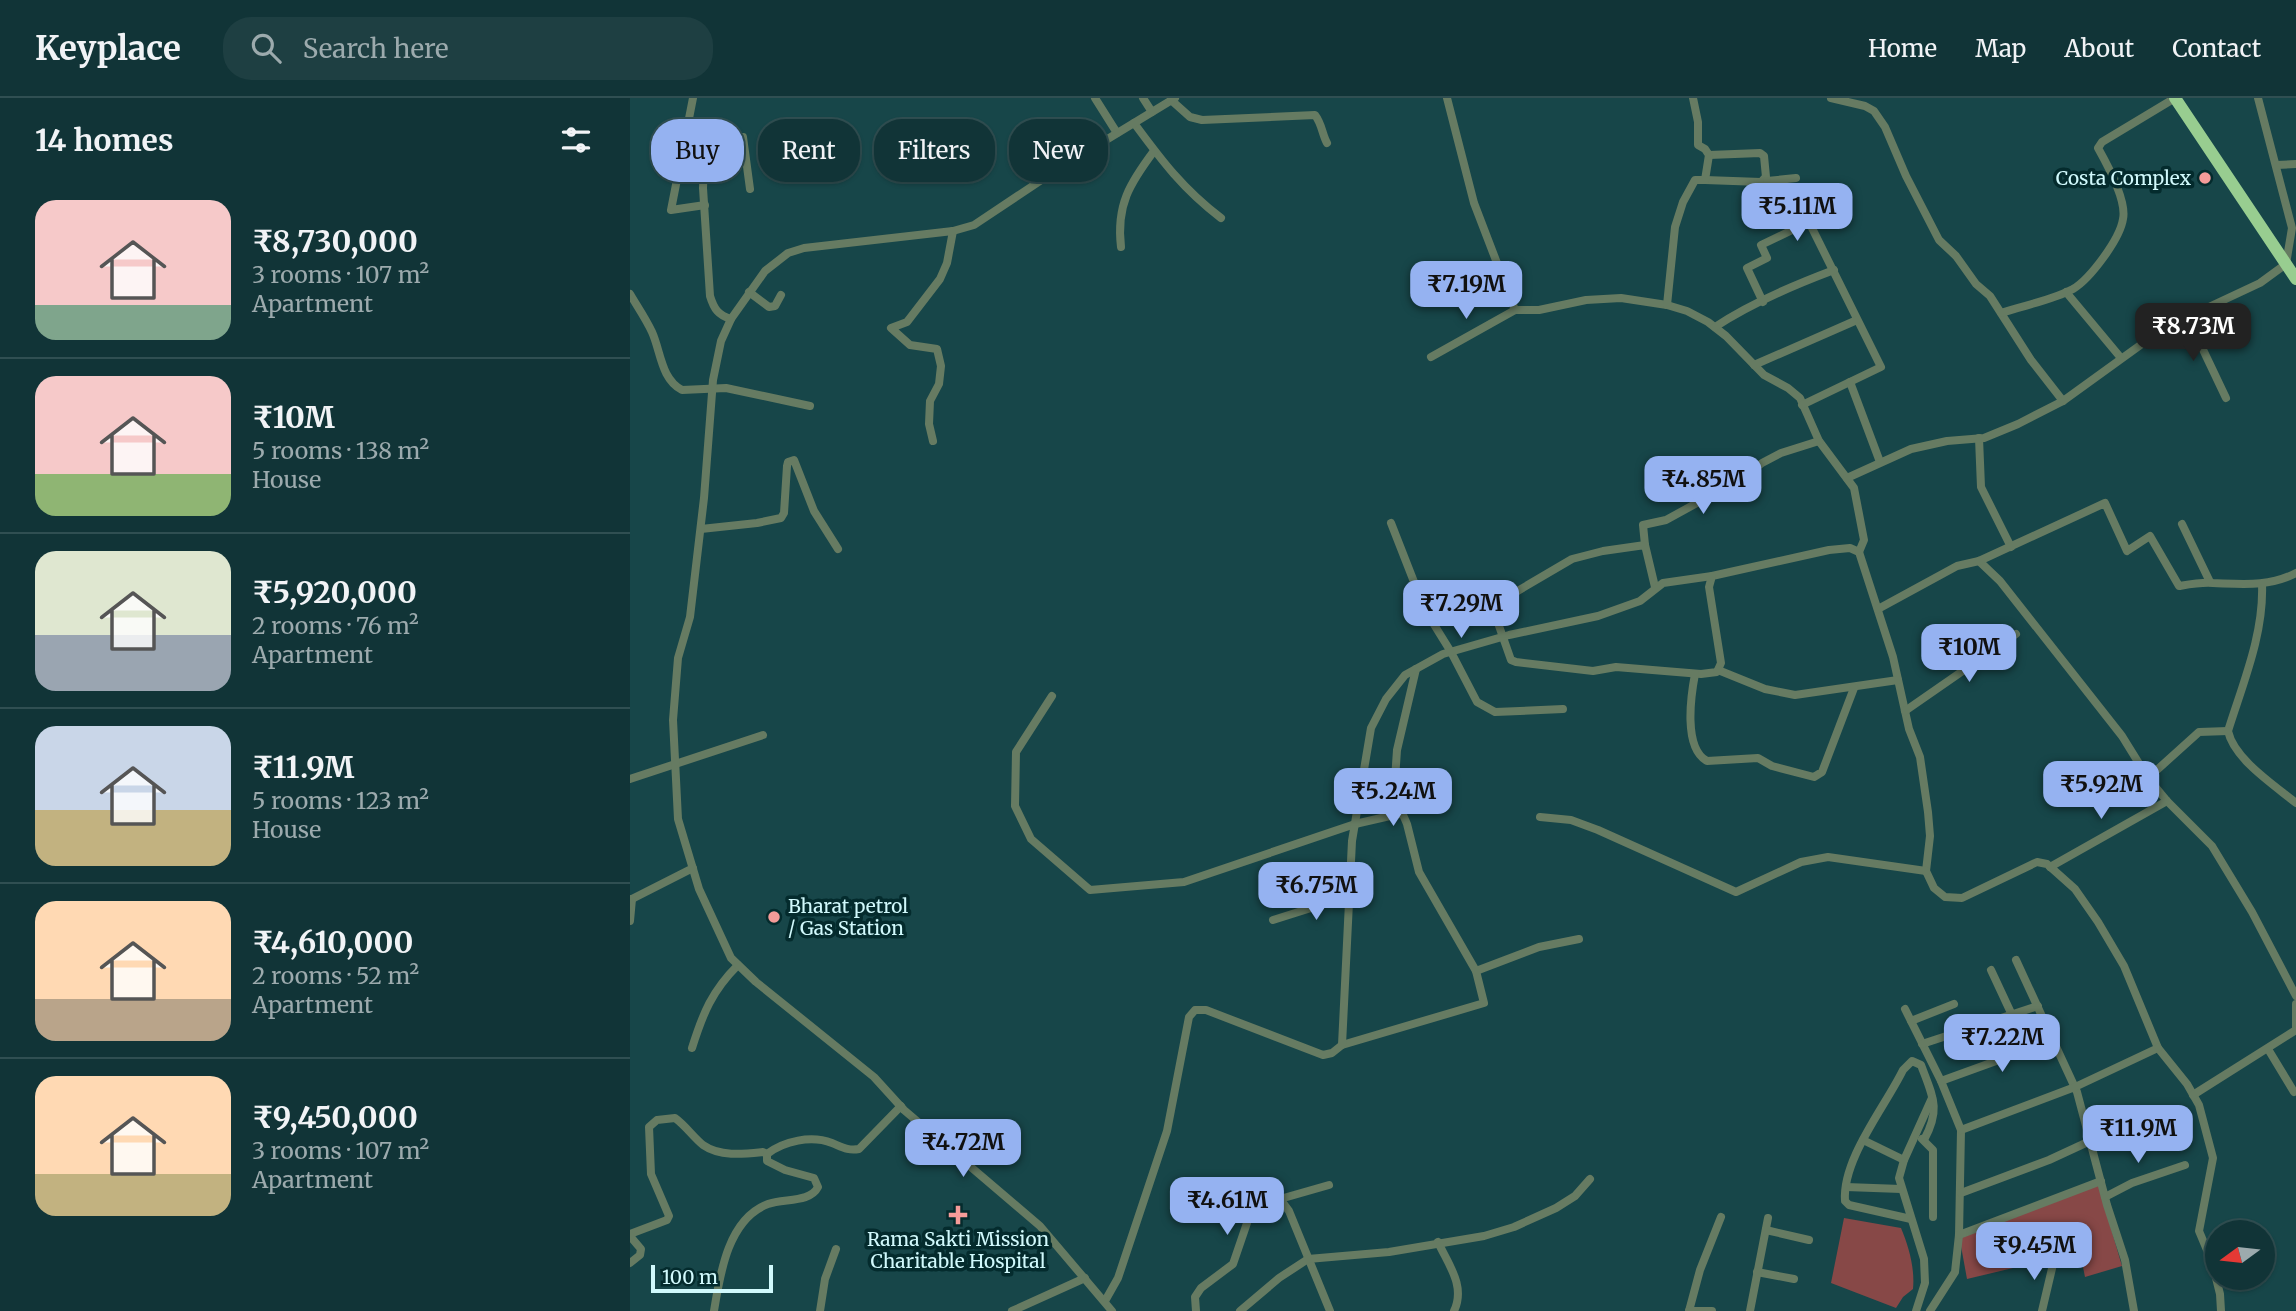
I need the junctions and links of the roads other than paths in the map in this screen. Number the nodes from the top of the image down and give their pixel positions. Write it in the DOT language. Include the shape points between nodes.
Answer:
graph roads {
  1 [pos="693,98"];
  2 [pos="1095,98"];
  3 [pos="1143,98"];
  4 [pos="1447,98"];
  5 [pos="1693,98"];
  6 [pos="1831,98"];
  7 [pos="2175,98"];
  8 [pos="2258,98"];
  9 [pos="1173,99"];
  10 [pos="1152,112"];
  11 [pos="1134,123"];
  12 [pos="1117,133"];
  13 [pos="1327,143"];
  14 [pos="1154,151"];
  15 [pos="1709,155"];
  16 [pos="2296,164"];
  17 [pos="2276,165"];
  18 [pos="1796,178"];
  19 [pos="1705,180"];
  20 [pos="1765,180"];
  21 [pos="750,189"];
  22 [pos="705,205"];
  23 [pos="1769,205"];
  24 [pos="1221,218"];
  25 [pos="2294,228"];
  26 [pos="953,231"];
  27 [pos="1121,247"];
  28 [pos="2286,264"];
  29 [pos="1834,270"];
  30 [pos="2296,279"];
  31 [pos="749,292"];
  32 [pos="2066,292"];
  33 [pos="630,294"];
  34 [pos="781,295"];
  35 [pos="1763,302"];
  36 [pos="1667,305"];
  37 [pos="1516,310"];
  38 [pos="2001,313"];
  39 [pos="2187,316"];
  40 [pos="731,319"];
  41 [pos="1857,320"];
  42 [pos="1715,327"];
  43 [pos="1431,357"];
  44 [pos="2121,358"];
  45 [pos="1754,365"];
  46 [pos="1850,382"];
  47 [pos="713,388"];
  48 [pos="2225,397"];
  49 [pos="2063,401"];
  50 [pos="1802,405"];
  51 [pos="810,406"];
  52 [pos="1979,438"];
  53 [pos="933,441"];
  54 [pos="1819,441"];
  55 [pos="1880,462"];
  56 [pos="1847,478"];
  57 [pos="1391,523"];
  58 [pos="2182,524"];
  59 [pos="701,529"];
  60 [pos="1645,545"];
  61 [pos="2011,547"];
  62 [pos="838,549"];
  63 [pos="1859,552"];
  64 [pos="1979,561"];
  65 [pos="2296,573"];
  66 [pos="1712,576"];
  67 [pos="2210,582"];
  68 [pos="2262,584"];
  69 [pos="1656,587"];
  70 [pos="1878,609"];
  71 [pos="2016,634"];
  72 [pos="1502,637"];
  73 [pos="1451,652"];
  74 [pos="1416,669"];
  75 [pos="1718,670"];
  76 [pos="1695,674"];
  77 [pos="1898,680"];
  78 [pos="1854,688"];
  79 [pos="1052,696"];
  80 [pos="1563,709"];
  81 [pos="1905,711"];
  82 [pos="2228,731"];
  83 [pos="763,735"];
  84 [pos="675,765"];
  85 [pos="2148,778"];
  86 [pos="630,779"];
  87 [pos="2167,801"];
  88 [pos="2296,803"];
  89 [pos="1403,813"];
  90 [pos="1540,817"];
  91 [pos="1355,824"];
  92 [pos="2050,867"];
  93 [pos="693,868"];
  94 [pos="1926,871"];
  95 [pos="1349,896"];
  96 [pos="631,899"];
  97 [pos="1273,920"];
  98 [pos="630,922"];
  99 [pos="1579,939"];
  100 [pos="2016,960"];
  101 [pos="738,965"];
  102 [pos="1991,970"];
  103 [pos="1476,971"];
  104 [pos="2296,996"];
  105 [pos="2296,1003"];
  106 [pos="1954,1004"];
  107 [pos="2038,1006"];
  108 [pos="1905,1009"];
  109 [pos="2012,1015"];
  110 [pos="2295,1015"];
  111 [pos="1911,1021"];
  112 [pos="2296,1030"];
  113 [pos="2054,1040"];
  114 [pos="1922,1044"];
  115 [pos="1342,1045"];
  116 [pos="692,1048"];
  117 [pos="2158,1048"];
  118 [pos="2268,1049"];
  119 [pos="1941,1081"];
  120 [pos="2075,1087"];
  121 [pos="2294,1092"];
  122 [pos="2193,1095"];
  123 [pos="901,1106"];
  124 [pos="1962,1130"];
  125 [pos="1920,1138"];
  126 [pos="1863,1140"];
  127 [pos="2090,1141"];
  128 [pos="767,1154"];
  129 [pos="1904,1160"];
  130 [pos="2185,1165"];
  131 [pos="1590,1179"];
  132 [pos="2101,1181"];
  133 [pos="1328,1185"];
  134 [pos="1846,1187"];
  135 [pos="1901,1189"];
  136 [pos="1961,1193"];
  137 [pos="2105,1198"];
  138 [pos="1280,1199"];
  139 [pos="1721,1217"];
  140 [pos="1933,1217"];
  141 [pos="1768,1218"];
  142 [pos="1911,1219"];
  143 [pos="1766,1230"];
  144 [pos="630,1235"];
  145 [pos="1959,1235"];
  146 [pos="1809,1240"];
  147 [pos="1438,1242"];
  148 [pos="836,1249"];
  149 [pos="1308,1259"];
  150 [pos="2054,1260"];
  151 [pos="630,1263"];
  152 [pos="1758,1272"];
  153 [pos="1085,1278"];
  154 [pos="1794,1279"];
  155 [pos="1922,1298"];
  156 [pos="1105,1301"];
  157 [pos="714,1311"];
  158 [pos="820,1311"];
  159 [pos="1012,1311"];
  160 [pos="1112,1311"];
  161 [pos="1196,1311"];
  162 [pos="1240,1311"];
  163 [pos="1330,1311"];
  164 [pos="1454,1311"];
  165 [pos="1689,1311"];
  166 [pos="1712,1311"];
  167 [pos="1750,1311"];
  168 [pos="1916,1311"];
  169 [pos="1929,1311"];
  170 [pos="2042,1311"];
  171 [pos="2134,1311"];
  172 [pos="2221,1311"];
  1 -- 22 [label="street" via="671,210"];
  2 -- 12 [label="street"];
  3 -- 10 [label="street"];
  4 -- 37 [label="street" via="1474,203"];
  5 -- 15 [label="street" via="1698,145"];
  6 -- 38 [label="street" via="1874,111 1940,240"];
  7 -- 28 [label="highway"];
  7 -- 32 [label="street" via="2098,148 2118,191 2123,219 2107,254"];
  8 -- 17 [label="street"];
  9 -- 10 [label="street"];
  9 -- 13 [label="street" via="1190,117 1202,120 1315,115"];
  10 -- 11 [label="street"];
  11 -- 12 [label="street"];
  11 -- 14 [label="street"];
  12 -- 26 [label="street" via="974,225"];
  14 -- 24 [label="street" via="1192,195"];
  14 -- 27 [label="street" via="1122,202"];
  15 -- 19 [label="street"];
  15 -- 20 [label="street" via="1760,153"];
  16 -- 17 [label="street"];
  17 -- 25 [label="street"];
  18 -- 20 [label="street"];
  19 -- 20 [label="street"];
  19 -- 36 [label="street" via="1695,180 1675,227"];
  20 -- 23 [label="street"];
  21 -- 22 [label="street" via="743,137 708,141"];
  22 -- 40 [label="street" via="710,296 714,309"];
  25 -- 28 [label="street"];
  26 -- 31 [label="street" via="804,247 777,260"];
  26 -- 53 [label="street" via="940,279 906,322 891,328 910,345 937,349 939,384 930,401"];
  28 -- 30 [label="highway"];
  28 -- 39 [label="street" via="2260,283"];
  29 -- 35 [label="street"];
  29 -- 35 [label="street" via="1809,222 1786,232 1761,245 1767,258 1747,268"];
  29 -- 41 [label="street"];
  31 -- 34 [label="street" via="769,307 775,306"];
  31 -- 40 [label="street"];
  32 -- 38 [label="street"];
  32 -- 44 [label="street"];
  33 -- 47 [label="street" via="672,384 682,390"];
  35 -- 42 [label="street"];
  36 -- 37 [label="street" via="1621,298"];
  36 -- 42 [label="street"];
  37 -- 43 [label="street"];
  38 -- 49 [label="street"];
  39 -- 44 [label="street"];
  39 -- 48 [label="street"];
  40 -- 47 [label="street" via="721,341"];
  41 -- 45 [label="street"];
  41 -- 46 [label="street" via="1881,367"];
  42 -- 45 [label="street"];
  44 -- 49 [label="street"];
  45 -- 50 [label="street" via="1800,398"];
  46 -- 50 [label="street"];
  46 -- 55 [label="street"];
  47 -- 51 [label="street"];
  47 -- 59 [label="street"];
  49 -- 52 [label="street"];
  50 -- 54 [label="street"];
  52 -- 55 [label="street" via="1911,449"];
  52 -- 61 [label="street" via="1981,487"];
  54 -- 56 [label="street"];
  54 -- 60 [label="street" via="1772,458 1667,520 1643,525"];
  55 -- 56 [label="street"];
  56 -- 63 [label="street" via="1858,499 1864,540"];
  57 -- 73 [label="street" via="1425,610"];
  58 -- 67 [label="street"];
  59 -- 62 [label="street" via="781,518 787,466 794,460 814,511"];
  59 -- 84 [label="street" via="691,617 678,658"];
  60 -- 69 [label="street"];
  60 -- 72 [label="street" via="1572,559 1509,595 1492,606"];
  61 -- 64 [label="street"];
  61 -- 67 [label="street" via="2105,503 2127,551 2150,536 2179,586"];
  63 -- 66 [label="street" via="1829,550"];
  63 -- 70 [label="street"];
  64 -- 70 [label="street" via="1957,566"];
  64 -- 85 [label="street" via="2000,581 2122,736"];
  65 -- 68 [label="street"];
  66 -- 69 [label="street"];
  66 -- 75 [label="street" via="1709,587 1721,663"];
  67 -- 68 [label="street"];
  68 -- 82 [label="street" via="2260,629"];
  69 -- 72 [label="street" via="1640,601 1598,616"];
  70 -- 77 [label="street"];
  71 -- 81 [label="street"];
  72 -- 73 [label="street"];
  72 -- 76 [label="street" via="1516,662 1593,671 1616,667"];
  73 -- 74 [label="street"];
  73 -- 80 [label="street" via="1477,702 1495,712"];
  74 -- 89 [label="street" via="1397,750 1394,794"];
  74 -- 91 [label="street" via="1405,675 1386,699 1371,728"];
  75 -- 76 [label="street"];
  75 -- 78 [label="street" via="1765,689 1795,695"];
  76 -- 78 [label="street" via="1689,704 1694,743 1701,758 1758,758 1814,776 1822,772"];
  77 -- 78 [label="street"];
  77 -- 81 [label="street"];
  79 -- 91 [label="street" via="1016,752 1015,806 1031,839 1090,890 1184,882"];
  81 -- 94 [label="street" via="1920,757 1928,811"];
  82 -- 85 [label="street" via="2199,732"];
  82 -- 88 [label="street" via="2241,757"];
  83 -- 84 [label="street"];
  84 -- 86 [label="street"];
  84 -- 93 [label="street" via="678,820"];
  85 -- 87 [label="street"];
  87 -- 92 [label="street"];
  87 -- 104 [label="street" via="2212,846"];
  89 -- 91 [label="street"];
  89 -- 103 [label="street" via="1419,872"];
  90 -- 94 [label="street" via="1571,820 1598,830 1736,892 1792,866 1828,857"];
  91 -- 95 [label="street"];
  92 -- 94 [label="street" via="2028,864 1962,898 1945,897 1934,888"];
  92 -- 117 [label="street" via="2075,889 2098,922 2124,966"];
  93 -- 96 [label="street"];
  93 -- 101 [label="street"];
  95 -- 97 [label="street"];
  95 -- 115 [label="street"];
  96 -- 98 [label="street"];
  99 -- 103 [label="street" via="1539,947"];
  100 -- 107 [label="street"];
  101 -- 116 [label="street" via="703,1012"];
  101 -- 123 [label="street" via="874,1077"];
  102 -- 109 [label="street"];
  103 -- 115 [label="street" via="1484,1003"];
  105 -- 110 [label="street"];
  106 -- 111 [label="street"];
  107 -- 109 [label="street"];
  107 -- 113 [label="street"];
  108 -- 111 [label="street"];
  109 -- 114 [label="street"];
  110 -- 112 [label="street"];
  111 -- 114 [label="street"];
  112 -- 118 [label="street"];
  113 -- 119 [label="street"];
  113 -- 120 [label="street"];
  114 -- 119 [label="street"];
  115 -- 156 [label="street" via="1324,1055 1206,1010 1195,1010 1189,1017 1167,1131 1118,1278"];
  117 -- 120 [label="street"];
  117 -- 122 [label="street"];
  118 -- 121 [label="street"];
  118 -- 122 [label="street"];
  119 -- 124 [label="street"];
  120 -- 124 [label="street"];
  120 -- 127 [label="street"];
  122 -- 172 [label="street" via="2213,1158 2199,1231 2212,1262"];
  123 -- 128 [label="street" via="859,1149 808,1139"];
  123 -- 153 [label="street" via="1040,1226"];
  124 -- 136 [label="street"];
  125 -- 126 [label="street" via="1932,1098 1921,1065 1912,1061"];
  125 -- 129 [label="street"];
  125 -- 140 [label="street" via="1933,1150"];
  126 -- 129 [label="street"];
  126 -- 134 [label="street"];
  127 -- 132 [label="street"];
  127 -- 136 [label="street"];
  128 -- 144 [label="street" via="720,1153 675,1118 657,1120 649,1127 651,1174 669,1216"];
  128 -- 157 [label="street" via="767,1161 774,1166 814,1178 818,1187 808,1197 767,1204 744,1223 726,1258"];
  129 -- 135 [label="street"];
  130 -- 137 [label="street" via="2132,1183"];
  131 -- 147 [label="street" via="1556,1208 1514,1227"];
  132 -- 137 [label="street"];
  132 -- 145 [label="street"];
  133 -- 138 [label="street"];
  134 -- 135 [label="street"];
  134 -- 142 [label="street" via="1845,1201 1850,1205"];
  135 -- 142 [label="street"];
  136 -- 145 [label="street"];
  137 -- 171 [label="street" via="2125,1260"];
  138 -- 149 [label="street"];
  138 -- 161 [label="street" via="1265,1195 1248,1208 1233,1264 1201,1288 1195,1297"];
  139 -- 165 [label="street"];
  141 -- 143 [label="street"];
  142 -- 155 [label="street" via="1924,1259"];
  143 -- 146 [label="street"];
  143 -- 152 [label="street"];
  144 -- 151 [label="street" via="641,1249"];
  145 -- 169 [label="street" via="1955,1272"];
  147 -- 149 [label="street"];
  147 -- 164 [label="street" via="1458,1284"];
  148 -- 158 [label="street"];
  149 -- 162 [label="street"];
  149 -- 163 [label="street"];
  150 -- 170 [label="street"];
  152 -- 154 [label="street"];
  152 -- 167 [label="street"];
  153 -- 156 [label="street"];
  153 -- 159 [label="street"];
  155 -- 168 [label="street"];
  155 -- 169 [label="street"];
  156 -- 160 [label="street"];
  165 -- 166 [label="street"];
}
